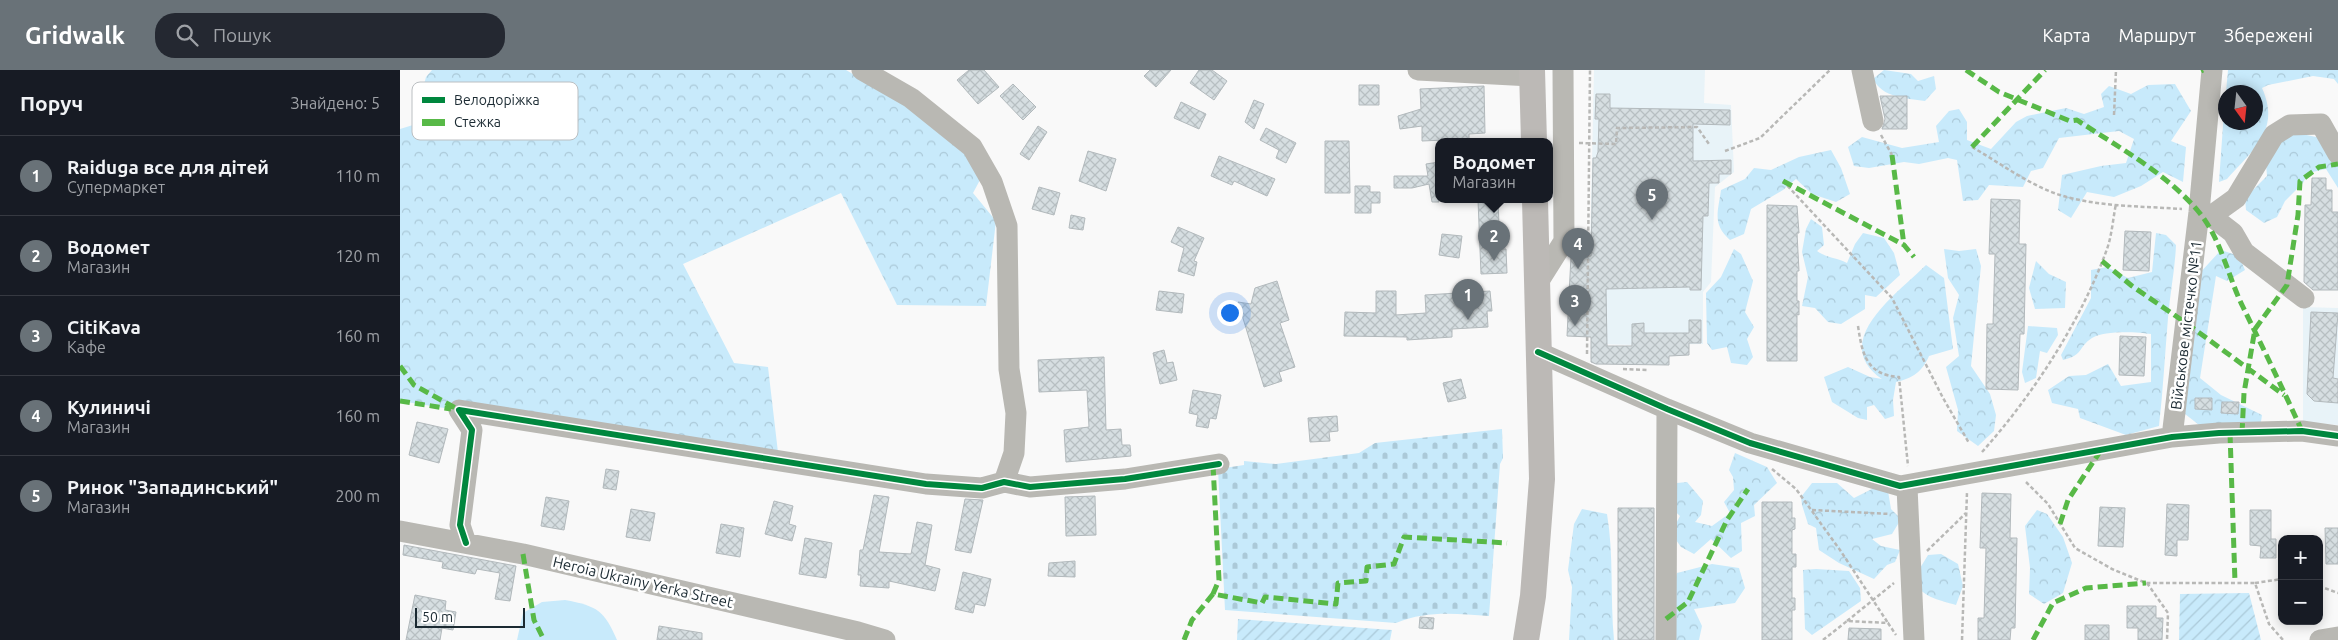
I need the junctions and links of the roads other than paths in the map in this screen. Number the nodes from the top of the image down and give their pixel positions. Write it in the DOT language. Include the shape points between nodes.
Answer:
graph roads {
  1 [pos="862,70"];
  2 [pos="1418,70"];
  3 [pos="1563,70"];
  4 [pos="1862,70"];
  5 [pos="2212,70"];
  6 [pos="1532,73"];
  7 [pos="1873,121"];
  8 [pos="1534,138"];
  9 [pos="2338,154"];
  10 [pos="1535,203"];
  11 [pos="2205,214"];
  12 [pos="1536,284"];
  13 [pos="2304,298"];
  14 [pos="1538,352"];
  15 [pos="1667,409"];
  16 [pos="2338,436"];
  17 [pos="2172,437"];
  18 [pos="1219,464"];
  19 [pos="1908,479"];
  20 [pos="1004,482"];
  21 [pos="400,531"];
  22 [pos="466,543"];
  23 [pos="858,636"];
  24 [pos="2338,637"];
  25 [pos="885,640"];
  26 [pos="1526,640"];
  27 [pos="1666,640"];
  28 [pos="1914,640"];
  29 [pos="2320,640"];
  1 -- 20 [label="street" via="911,98 972,147 992,182 1007,226 1009,369 1016,413 1014,453"];
  2 -- 6 [label="street"];
  3 -- 12 [label="street" via="1564,241"];
  4 -- 7 [label="street"];
  5 -- 11 [label="street, Військове містечко №11"];
  6 -- 8 [label="main road"];
  9 -- 11 [label="street" via="2321,124 2290,124 2274,135 2236,198"];
  10 -- 12 [label="main road"];
  11 -- 13 [label="street" via="2234,233 2244,252"];
  11 -- 17 [label="street, Військове містечко №11"];
  12 -- 14 [label="main road"];
  14 -- 15 [label="street"];
  14 -- 26 [label="main road" via="1542,479 1533,596"];
  15 -- 19 [label="street" via="1750,443"];
  15 -- 27 [label="street"];
  16 -- 17 [label="street" via="2302,431 2219,432"];
  17 -- 19 [label="street" via="1967,476"];
  18 -- 20 [label="street" via="1125,479 1030,487"];
  19 -- 28 [label="street"];
  20 -- 22 [label="street" via="982,488 926,484 459,410 472,430 460,525"];
  21 -- 22 [label="street, Heroia Ukrainy Yerka Street"];
  22 -- 23 [label="street, Heroia Ukrainy Yerka Street"];
  23 -- 25 [label="street, Heroia Ukrainy Yerka Street"];
  24 -- 29 [label="street"];
}
